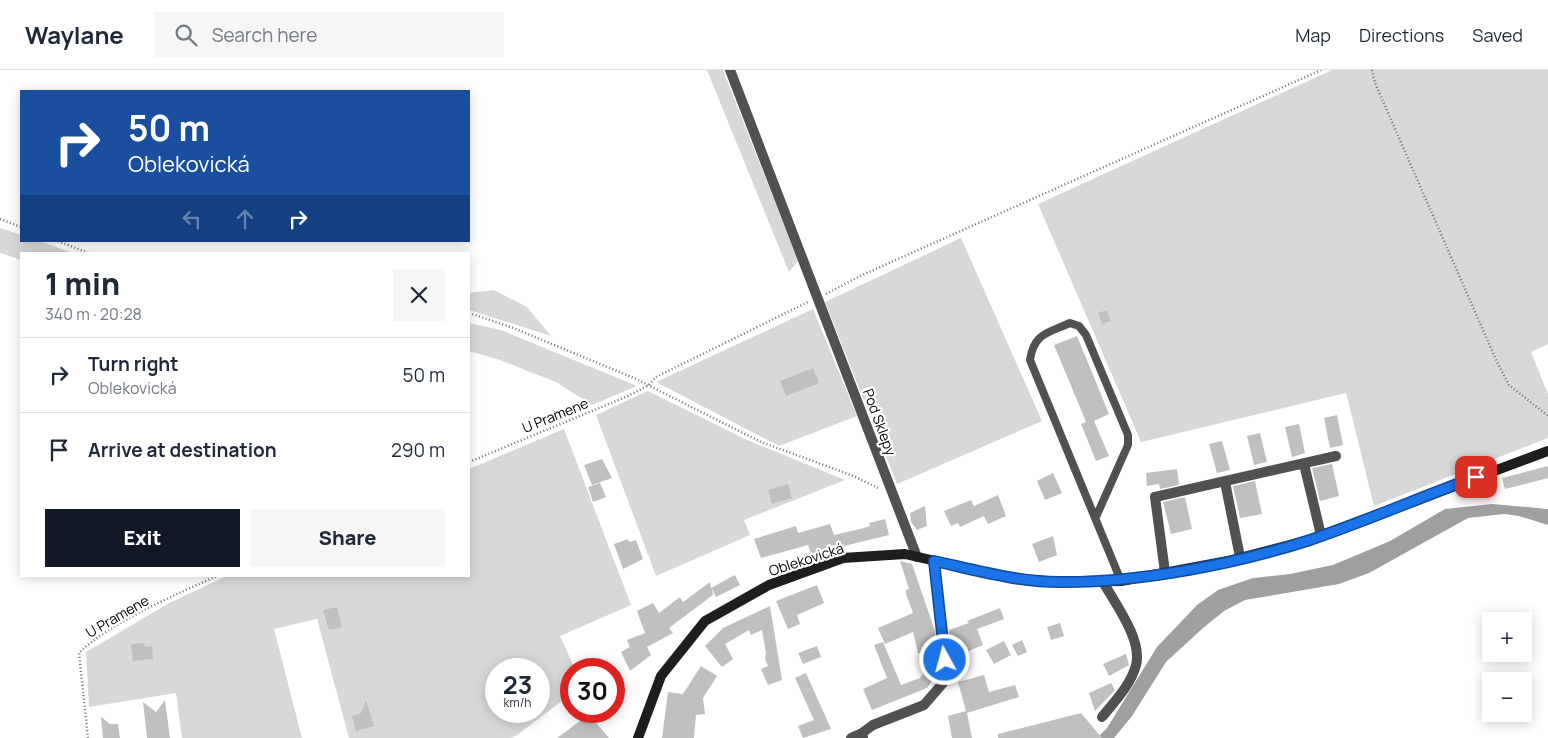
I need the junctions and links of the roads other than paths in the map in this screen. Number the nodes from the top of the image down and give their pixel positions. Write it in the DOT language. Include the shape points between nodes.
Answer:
graph roads {
  1 [pos="730,70"];
  2 [pos="1548,451"];
  3 [pos="1336,456"];
  4 [pos="1304,464"];
  5 [pos="1225,482"];
  6 [pos="1096,517"];
  7 [pos="1321,535"];
  8 [pos="917,557"];
  9 [pos="1240,557"];
  10 [pos="934,561"];
  11 [pos="1165,572"];
  12 [pos="1102,580"];
  13 [pos="1121,581"];
  14 [pos="1102,717"];
  15 [pos="862,735"];
  16 [pos="638,738"];
  17 [pos="851,738"];
  1 -- 8 [label="street, Pod Sklepy"];
  2 -- 7 [label="street, Oblekovická"];
  3 -- 4 [label="street"];
  4 -- 5 [label="street"];
  4 -- 7 [label="street"];
  5 -- 9 [label="street"];
  5 -- 11 [label="street" via="1156,497"];
  6 -- 6 [label="lane" via="1030,360 1032,346 1040,336 1070,323 1079,326 1086,334 1128,436 1128,445"];
  6 -- 13 [label="lane"];
  7 -- 9 [label="street, Oblekovická"];
  8 -- 10 [label="street, Oblekovická"];
  8 -- 16 [label="street, Oblekovická" via="905,554 843,558 769,585 705,620 661,676"];
  9 -- 11 [label="street, Oblekovická"];
  10 -- 12 [label="street, Oblekovická" via="1014,579"];
  10 -- 15 [label="street" via="945,660 943,683 924,705 873,725"];
  11 -- 13 [label="street, Oblekovická"];
  12 -- 13 [label="street, Oblekovická"];
  12 -- 14 [label="street" via="1132,632 1137,649 1137,665"];
  15 -- 17 [label="street"];
}
